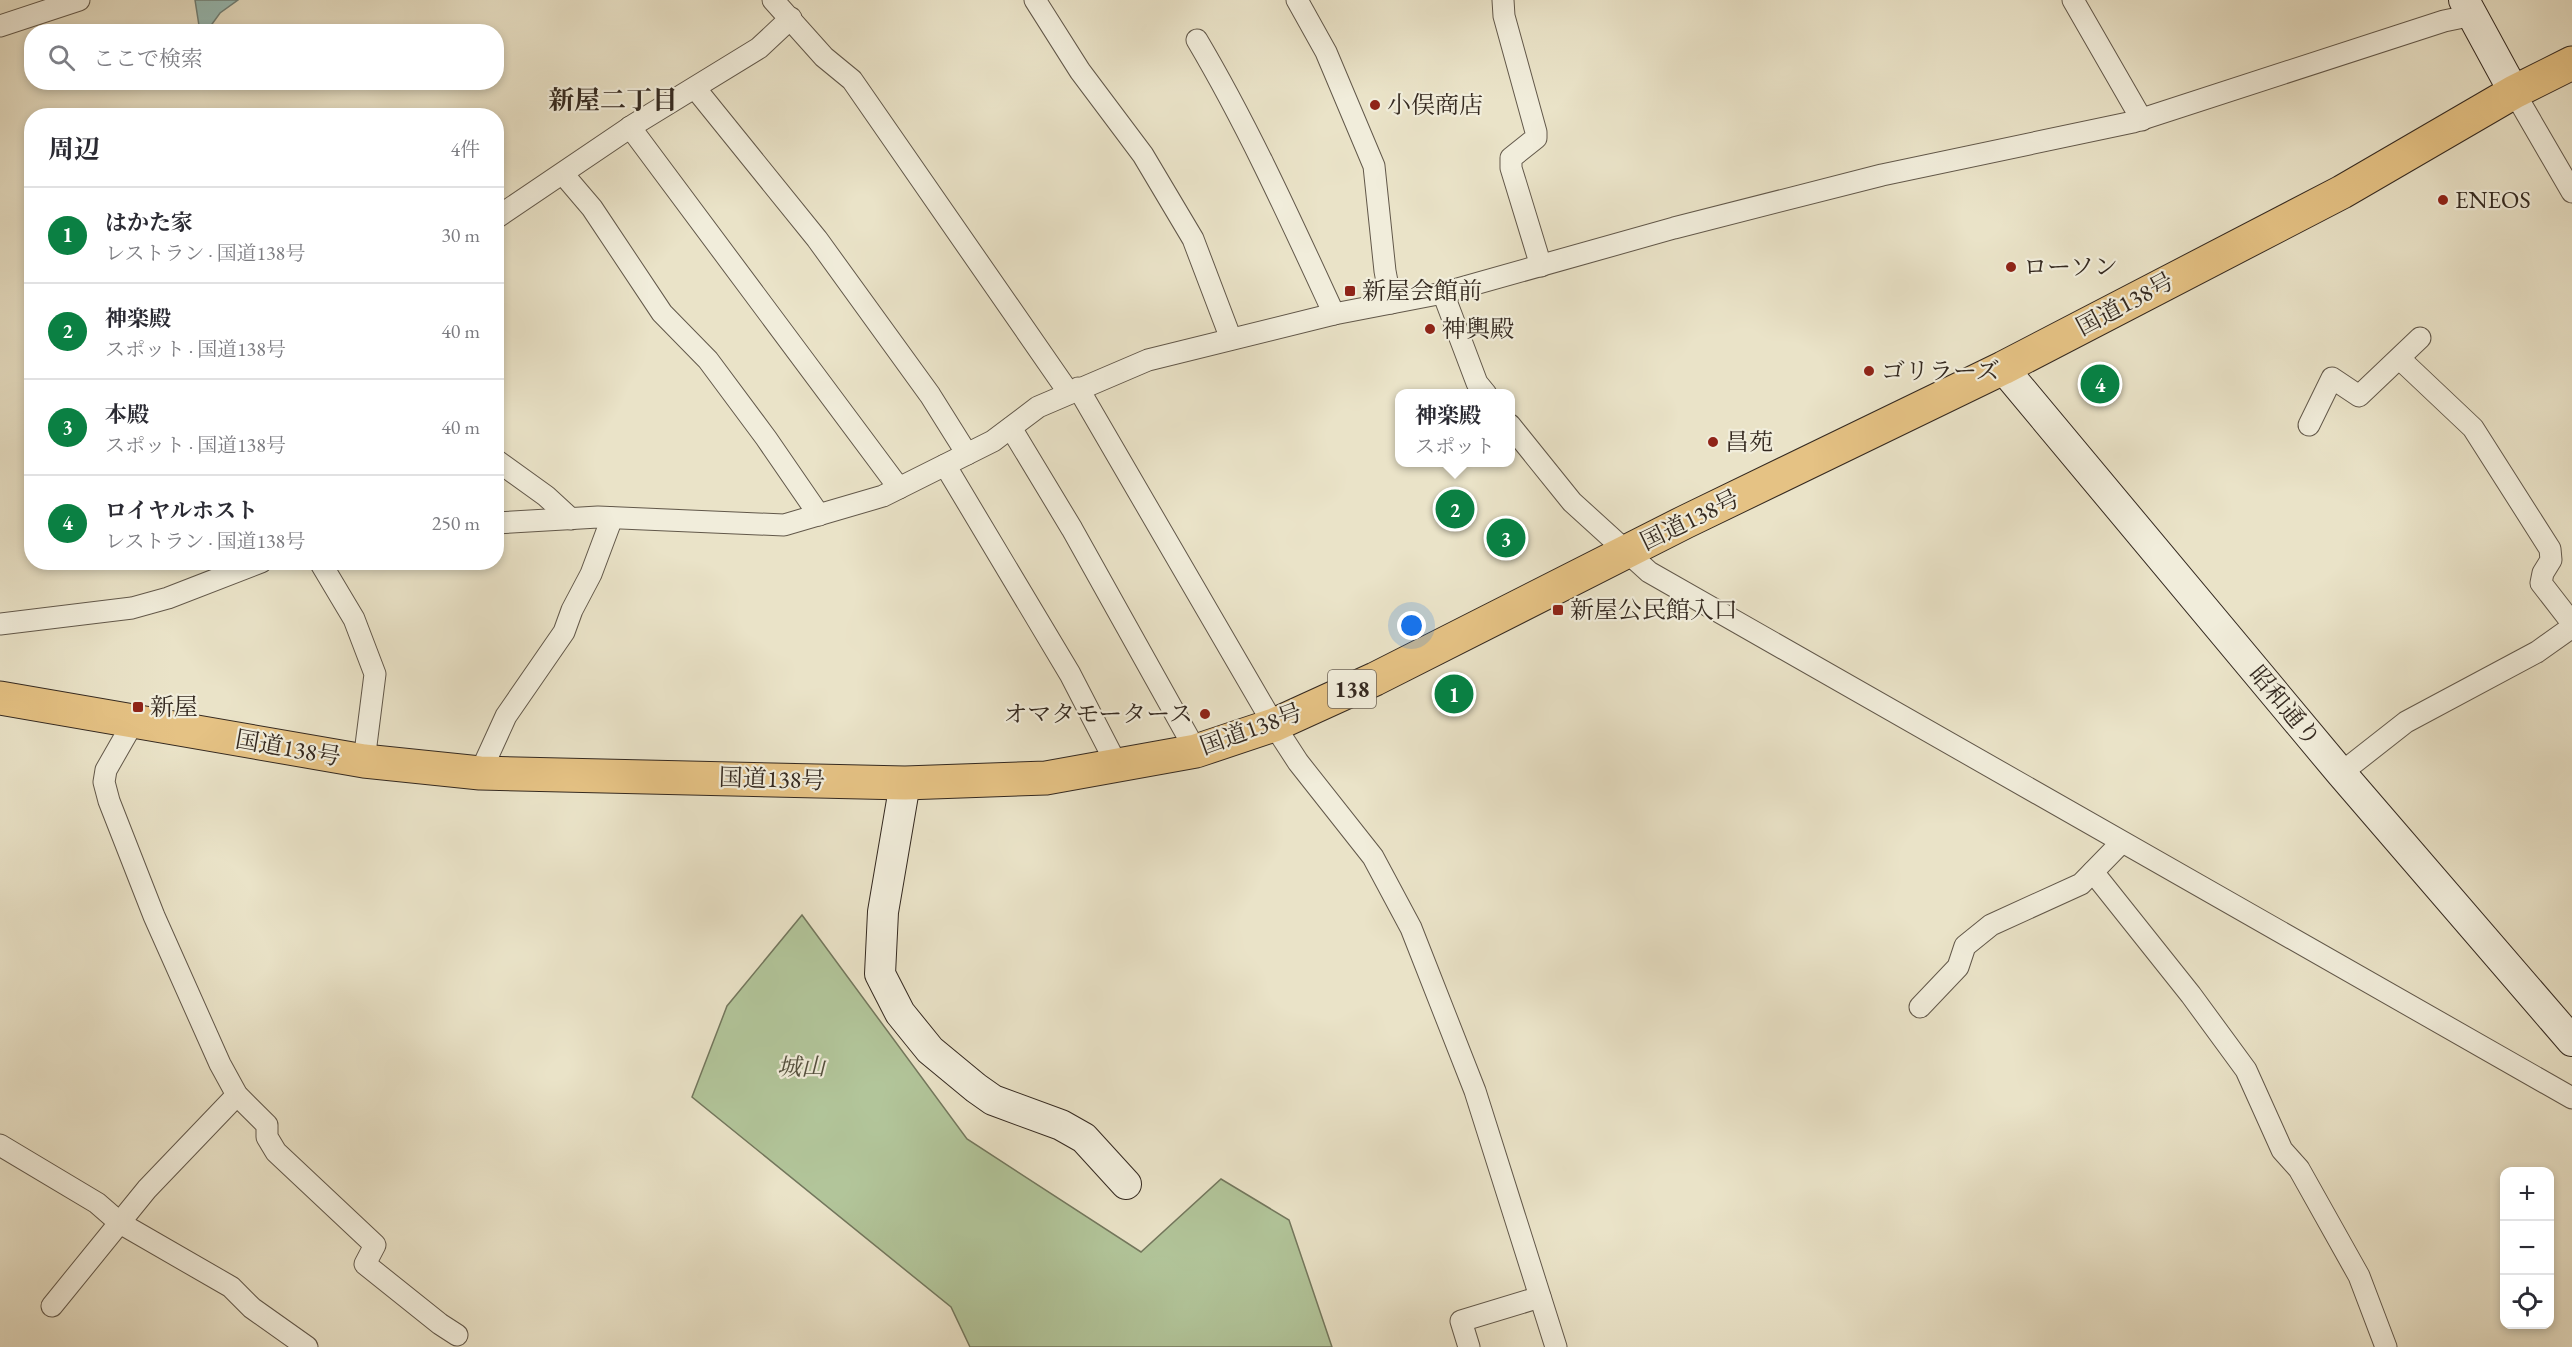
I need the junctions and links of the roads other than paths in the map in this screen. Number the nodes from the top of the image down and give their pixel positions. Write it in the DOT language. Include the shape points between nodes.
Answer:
graph roads {
  1 [pos="79,0"];
  2 [pos="772,0"];
  3 [pos="1035,0"];
  4 [pos="1297,0"];
  5 [pos="1503,0"];
  6 [pos="2073,0"];
  7 [pos="2469,8"];
  8 [pos="791,18"];
  9 [pos="0,26"];
  10 [pos="1197,40"];
  11 [pos="2572,63"];
  12 [pos="695,88"];
  13 [pos="2514,92"];
  14 [pos="2142,120"];
  15 [pos="630,128"];
  16 [pos="563,174"];
  17 [pos="2572,192"];
  18 [pos="504,213"];
  19 [pos="1540,266"];
  20 [pos="1443,293"];
  21 [pos="1391,303"];
  22 [pos="1334,314"];
  23 [pos="2420,338"];
  24 [pos="1231,339"];
  25 [pos="2400,359"];
  26 [pos="2003,368"];
  27 [pos="1483,389"];
  28 [pos="1073,391"];
  29 [pos="2309,425"];
  30 [pos="1011,428"];
  31 [pos="1515,430"];
  32 [pos="967,454"];
  33 [pos="945,465"];
  34 [pos="504,466"];
  35 [pos="899,488"];
  36 [pos="819,515"];
  37 [pos="612,518"];
  38 [pos="571,519"];
  39 [pos="504,523"];
  40 [pos="1626,552"];
  41 [pos="240,570"];
  42 [pos="325,570"];
  43 [pos="0,624"];
  44 [pos="2572,625"];
  45 [pos="0,698"];
  46 [pos="134,721"];
  47 [pos="1274,724"];
  48 [pos="1196,751"];
  49 [pos="364,761"];
  50 [pos="1117,765"];
  51 [pos="480,773"];
  52 [pos="2341,773"];
  53 [pos="905,783"];
  54 [pos="2121,843"];
  55 [pos="2093,872"];
  56 [pos="1920,1007"];
  57 [pos="2572,1041"];
  58 [pos="237,1095"];
  59 [pos="2572,1098"];
  60 [pos="0,1145"];
  61 [pos="1126,1184"];
  62 [pos="120,1223"];
  63 [pos="1540,1297"];
  64 [pos="52,1306"];
  65 [pos="458,1335"];
  66 [pos="307,1347"];
  67 [pos="1468,1347"];
  68 [pos="1556,1347"];
  69 [pos="2386,1347"];
  1 -- 9 [label="street"];
  2 -- 8 [label="street"];
  3 -- 24 [label="street" via="1080,71 1143,155 1193,239"];
  4 -- 21 [label="street" via="1326,52 1374,166"];
  5 -- 19 [label="street" via="1536,132 1536,138 1511,158 1511,168"];
  6 -- 14 [label="street"];
  7 -- 13 [label="street"];
  7 -- 14 [label="street" via="2444,21"];
  8 -- 12 [label="street" via="759,48"];
  8 -- 28 [label="street" via="824,57 852,81"];
  10 -- 22 [label="street" via="1289,216"];
  11 -- 13 [label="highway, 国道138号 / 138"];
  12 -- 15 [label="street"];
  12 -- 32 [label="street" via="817,239 930,395"];
  13 -- 17 [label="street"];
  13 -- 26 [label="highway, 国道138号 / 138" via="2342,192"];
  14 -- 19 [label="street" via="1882,175"];
  15 -- 16 [label="street"];
  15 -- 35 [label="street"];
  16 -- 18 [label="street"];
  16 -- 36 [label="street" via="592,208 662,313 721,378"];
  19 -- 20 [label="street"];
  20 -- 21 [label="street"];
  20 -- 27 [label="street"];
  21 -- 22 [label="street"];
  22 -- 24 [label="street"];
  23 -- 25 [label="street"];
  24 -- 28 [label="street" via="1148,360"];
  25 -- 29 [label="street" via="2359,396 2332,378"];
  25 -- 44 [label="street" via="2473,428 2550,549 2552,560 2541,583"];
  26 -- 40 [label="highway, 国道138号 / 138"];
  26 -- 52 [label="street, 昭和通り"];
  28 -- 30 [label="street" via="1038,407"];
  28 -- 47 [label="street"];
  30 -- 32 [label="street"];
  30 -- 48 [label="street"];
  31 -- 40 [label="street" via="1572,502"];
  32 -- 33 [label="street"];
  33 -- 35 [label="street"];
  33 -- 50 [label="street" via="1070,674"];
  34 -- 38 [label="street"];
  35 -- 36 [label="street"];
  36 -- 37 [label="street" via="784,525"];
  37 -- 38 [label="street"];
  37 -- 51 [label="street" via="564,632 506,716"];
  38 -- 39 [label="street"];
  40 -- 47 [label="highway, 国道138号 / 138" via="1375,679"];
  40 -- 54 [label="street" via="1649,572"];
  41 -- 43 [label="street" via="132,608"];
  42 -- 49 [label="street" via="354,619 375,674"];
  44 -- 52 [label="street" via="2537,652 2406,722"];
  45 -- 46 [label="highway, 国道138号 / 138"];
  46 -- 49 [label="highway, 国道138号 / 138"];
  46 -- 58 [label="street" via="106,770 104,782 109,801 154,916"];
  47 -- 48 [label="highway, 国道138号 / 138"];
  47 -- 63 [label="street" via="1298,762 1373,857 1411,928 1475,1091"];
  48 -- 50 [label="highway, 国道138号 / 138"];
  49 -- 51 [label="highway, 国道138号 / 138"];
  50 -- 53 [label="highway, 国道138号 / 138" via="1046,778"];
  51 -- 53 [label="highway, 国道138号 / 138"];
  52 -- 57 [label="street, 昭和通り"];
  53 -- 61 [label="street" via="883,912 880,974 900,1013 930,1050 976,1088 993,1100 1061,1125 1084,1138"];
  54 -- 55 [label="street"];
  54 -- 59 [label="street"];
  55 -- 56 [label="street" via="2081,884 1991,925 1965,946 1959,967"];
  55 -- 69 [label="street" via="2246,1070 2282,1150 2299,1169 2359,1276"];
  58 -- 62 [label="street"];
  58 -- 65 [label="street" via="267,1125 267,1137 276,1152 375,1245 365,1264"];
  60 -- 62 [label="street" via="96,1203"];
  62 -- 64 [label="street"];
  62 -- 66 [label="street" via="231,1287 252,1308"];
  63 -- 67 [label="street" via="1461,1321"];
  63 -- 68 [label="street"];
}
